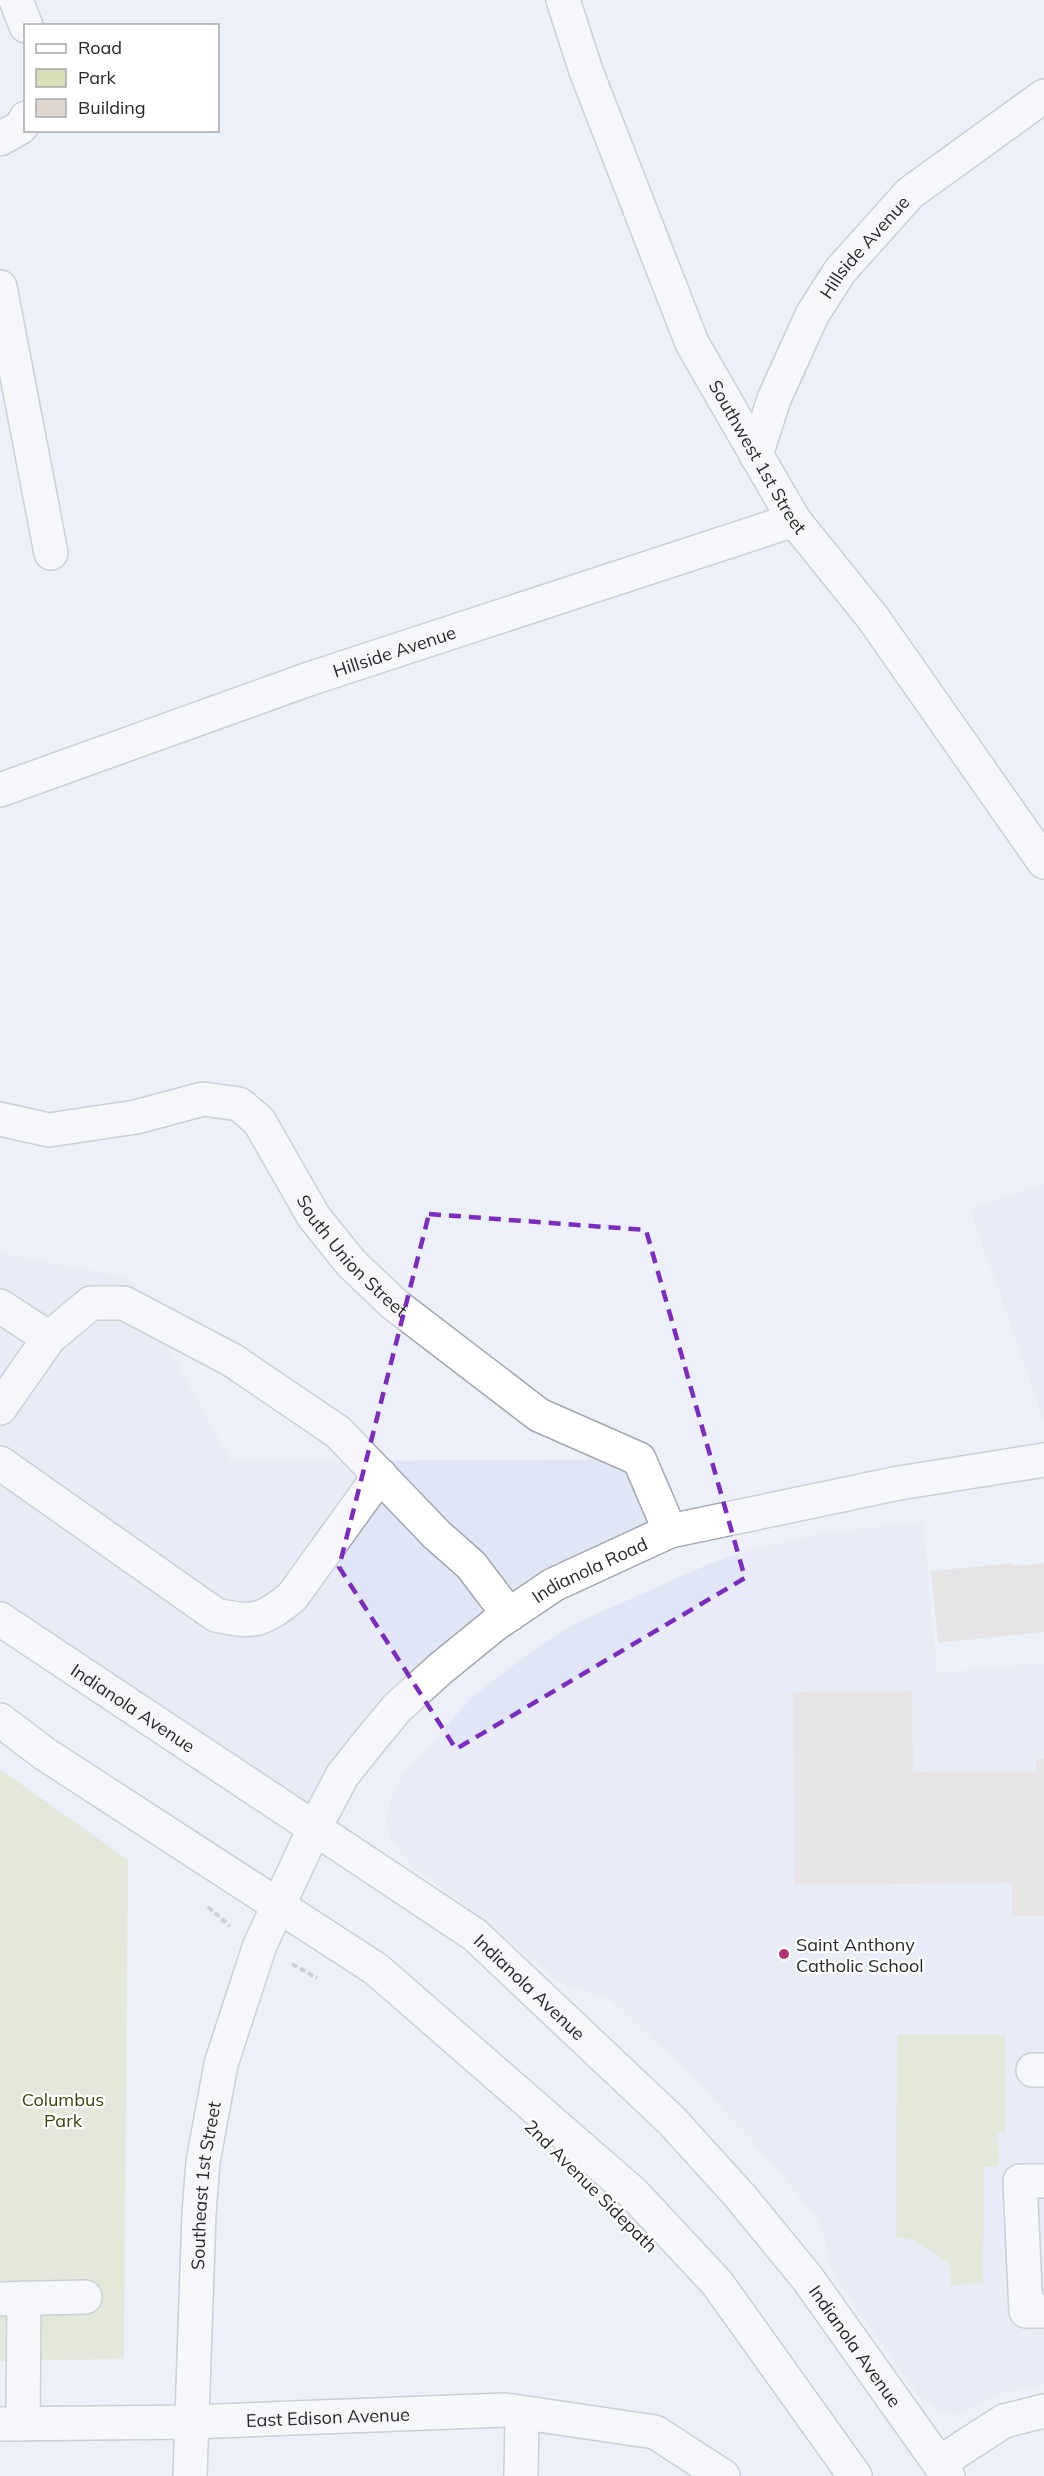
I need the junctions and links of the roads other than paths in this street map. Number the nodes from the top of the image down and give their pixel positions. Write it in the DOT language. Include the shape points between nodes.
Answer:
graph roads {
  1 [pos="16,0"];
  2 [pos="563,0"];
  3 [pos="25,24"];
  4 [pos="1044,96"];
  5 [pos="0,287"];
  6 [pos="756,454"];
  7 [pos="794,520"];
  8 [pos="51,553"];
  9 [pos="0,790"];
  10 [pos="1044,862"];
  11 [pos="0,1119"];
  12 [pos="0,1306"];
  13 [pos="49,1338"];
  14 [pos="0,1408"];
  15 [pos="1044,1460"];
  16 [pos="0,1463"];
  17 [pos="380,1475"];
  18 [pos="670,1531"];
  19 [pos="509,1615"];
  20 [pos="0,1619"];
  21 [pos="0,1720"];
  22 [pos="314,1829"];
  23 [pos="279,1906"];
  24 [pos="1044,2181"];
  25 [pos="86,2297"];
  26 [pos="12,2298"];
  27 [pos="1044,2311"];
  28 [pos="1044,2410"];
  29 [pos="522,2413"];
  30 [pos="190,2422"];
  31 [pos="11,2424"];
  32 [pos="944,2469"];
  33 [pos="190,2476"];
  34 [pos="521,2476"];
  35 [pos="723,2476"];
  36 [pos="855,2476"];
  1 -- 3 [label="street"];
  2 -- 6 [label="street, Southwest 1st Street" via="586,71 692,343"];
  4 -- 6 [label="street, Hillside Avenue" via="910,193 840,271 812,315 774,399"];
  5 -- 8 [label="street"];
  6 -- 7 [label="street, Southwest 1st Street"];
  7 -- 9 [label="street, Hillside Avenue" via="309,679"];
  7 -- 10 [label="street, Southwest 1st Street" via="873,618"];
  11 -- 18 [label="street, South Union Street" via="49,1130 136,1117 203,1099 238,1104 259,1121 314,1217 351,1263 394,1304 539,1415 639,1460"];
  12 -- 13 [label="street"];
  13 -- 14 [label="street"];
  13 -- 17 [label="street" via="91,1303 124,1303 242,1367 338,1432"];
  15 -- 18 [label="street, Indianola Road" via="899,1484"];
  16 -- 17 [label="street" via="216,1615 247,1622 272,1613 292,1597"];
  17 -- 19 [label="street" via="471,1565"];
  18 -- 19 [label="street, Indianola Road" via="553,1585"];
  19 -- 22 [label="street, Indianola Road" via="397,1708 342,1776"];
  20 -- 22 [label="street, Indianola Avenue"];
  21 -- 23 [label="street" via="45,1754"];
  22 -- 23 [label="street, Indianola Road"];
  22 -- 32 [label="street, Indianola Avenue" via="475,1935 672,2121 808,2279"];
  23 -- 30 [label="street, Southeast 1st Street" via="260,1945 221,2064 203,2162"];
  23 -- 36 [label="street" via="376,1969 633,2193 717,2283"];
  24 -- 27 [label="street" via="1020,2181 1026,2311"];
  25 -- 26 [label="street"];
  26 -- 31 [label="street"];
  28 -- 32 [label="street" via="1004,2421"];
  29 -- 30 [label="street, East Edison Avenue"];
  29 -- 34 [label="street"];
  29 -- 35 [label="street, East Edison Avenue" via="655,2432"];
  30 -- 31 [label="street, East Edison Avenue"];
  30 -- 33 [label="street, Southeast 1st Street"];
}
